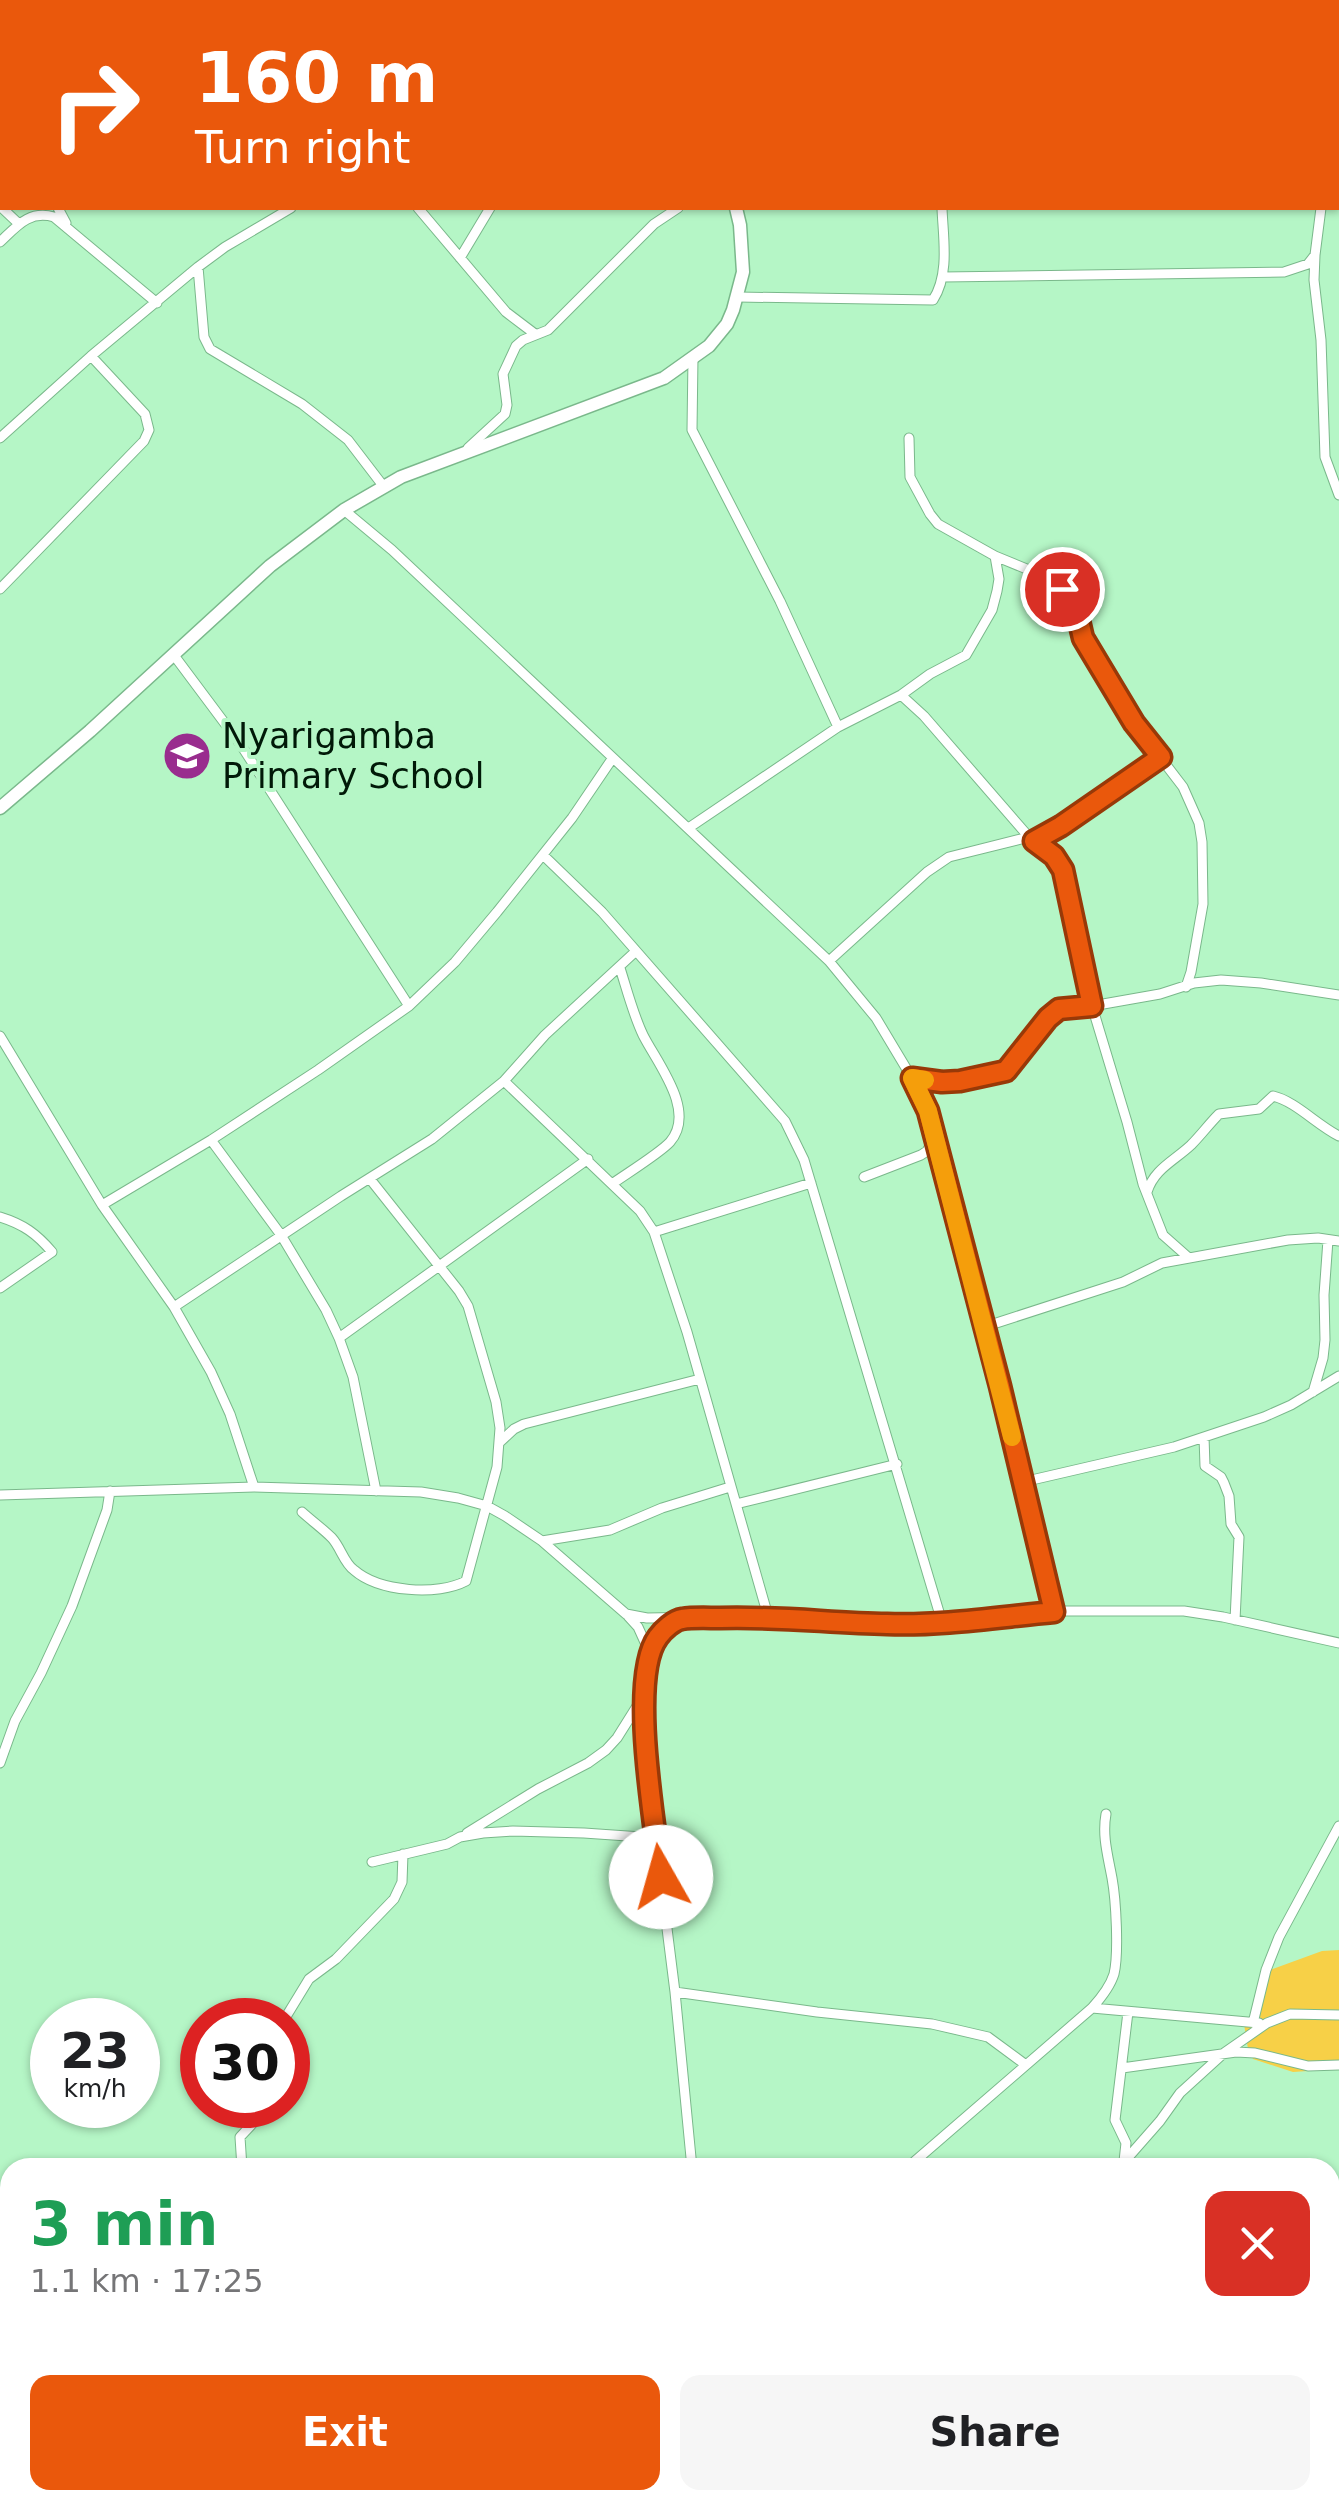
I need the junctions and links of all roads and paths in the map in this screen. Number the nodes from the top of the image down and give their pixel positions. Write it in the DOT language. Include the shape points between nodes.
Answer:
graph roads {
  1 [pos="6,210"];
  2 [pos="35,210"];
  3 [pos="59,210"];
  4 [pos="288,210"];
  5 [pos="420,210"];
  6 [pos="489,210"];
  7 [pos="675,210"];
  8 [pos="736,210"];
  9 [pos="942,210"];
  10 [pos="1321,210"];
  11 [pos="23,221"];
  12 [pos="70,230"];
  13 [pos="0,242"];
  14 [pos="1315,255"];
  15 [pos="460,258"];
  16 [pos="198,267"];
  17 [pos="943,277"];
  18 [pos="738,297"];
  19 [pos="157,303"];
  20 [pos="535,334"];
  21 [pos="90,356"];
  22 [pos="694,357"];
  23 [pos="0,438"];
  24 [pos="909,438"];
  25 [pos="464,453"];
  26 [pos="384,488"];
  27 [pos="1339,495"];
  28 [pos="344,510"];
  29 [pos="994,556"];
  30 [pos="0,589"];
  31 [pos="173,654"];
  32 [pos="901,694"];
  33 [pos="838,726"];
  34 [pos="1161,757"];
  35 [pos="612,759"];
  36 [pos="0,808"];
  37 [pos="690,828"];
  38 [pos="1032,839"];
  39 [pos="543,856"];
  40 [pos="636,952"];
  41 [pos="829,961"];
  42 [pos="620,968"];
  43 [pos="1186,987"];
  44 [pos="1339,994"];
  45 [pos="409,1006"];
  46 [pos="1092,1006"];
  47 [pos="0,1036"];
  48 [pos="912,1078"];
  49 [pos="504,1082"];
  50 [pos="1339,1136"];
  51 [pos="935,1137"];
  52 [pos="211,1140"];
  53 [pos="588,1159"];
  54 [pos="864,1177"];
  55 [pos="370,1180"];
  56 [pos="811,1183"];
  57 [pos="612,1184"];
  58 [pos="1146,1192"];
  59 [pos="102,1205"];
  60 [pos="0,1218"];
  61 [pos="654,1232"];
  62 [pos="281,1235"];
  63 [pos="1334,1240"];
  64 [pos="1188,1258"];
  65 [pos="438,1267"];
  66 [pos="0,1288"];
  67 [pos="174,1307"];
  68 [pos="984,1327"];
  69 [pos="340,1338"];
  70 [pos="1339,1376"];
  71 [pos="700,1379"];
  72 [pos="1313,1392"];
  73 [pos="499,1413"];
  74 [pos="519,1426"];
  75 [pos="1204,1437"];
  76 [pos="500,1442"];
  77 [pos="896,1464"];
  78 [pos="1023,1482"];
  79 [pos="254,1487"];
  80 [pos="730,1487"];
  81 [pos="110,1491"];
  82 [pos="376,1491"];
  83 [pos="0,1495"];
  84 [pos="736,1504"];
  85 [pos="487,1506"];
  86 [pos="302,1512"];
  87 [pos="542,1541"];
  88 [pos="1054,1612"];
  89 [pos="626,1614"];
  90 [pos="768,1616"];
  91 [pos="678,1619"];
  92 [pos="1235,1620"];
  93 [pos="942,1622"];
  94 [pos="1339,1644"];
  95 [pos="649,1658"];
  96 [pos="644,1694"];
  97 [pos="0,1763"];
  98 [pos="1106,1814"];
  99 [pos="1339,1826"];
  100 [pos="460,1836"];
  101 [pos="656,1838"];
  102 [pos="404,1854"];
  103 [pos="372,1862"];
  104 [pos="675,1992"];
  105 [pos="297,1998"];
  106 [pos="1092,2008"];
  107 [pos="1128,2012"];
  108 [pos="1339,2015"];
  109 [pos="1253,2023"];
  110 [pos="1267,2023"];
  111 [pos="1224,2052"];
  112 [pos="1026,2065"];
  113 [pos="1339,2065"];
  114 [pos="1122,2068"];
  115 [pos="248,2128"];
  116 [pos="241,2158"];
  117 [pos="691,2158"];
  118 [pos="919,2158"];
  119 [pos="1125,2158"];
  120 [pos="1130,2158"];
  1 -- 11 [label="street"];
  2 -- 11 [label="street"];
  3 -- 12 [label="street"];
  4 -- 16 [label="street"];
  5 -- 15 [label="street"];
  6 -- 15 [label="street"];
  7 -- 20 [label="street" via="548,330"];
  8 -- 18 [label="street" via="743,272"];
  9 -- 17 [label="street"];
  10 -- 14 [label="street"];
  11 -- 12 [label="street" via="46,215"];
  11 -- 13 [label="street"];
  12 -- 19 [label="street"];
  14 -- 17 [label="street" via="1284,272"];
  14 -- 27 [label="street" via="1325,456"];
  15 -- 20 [label="street" via="506,312"];
  16 -- 19 [label="street"];
  16 -- 26 [label="street" via="210,349 348,440"];
  17 -- 18 [label="street" via="926,301"];
  18 -- 22 [label="street" via="727,324"];
  19 -- 21 [label="street"];
  20 -- 25 [label="street" via="516,346 506,364 506,414"];
  21 -- 23 [label="street"];
  21 -- 30 [label="street" via="146,414 149,430"];
  22 -- 25 [label="street" via="664,378"];
  22 -- 33 [label="street" via="692,430"];
  24 -- 29 [label="street" via="910,477 930,514"];
  25 -- 26 [label="street"];
  26 -- 28 [label="street"];
  28 -- 31 [label="street"];
  28 -- 35 [label="street"];
  29 -- 32 [label="street" via="998,591 971,649"];
  29 -- 34 [label="street" via="1065,592 1083,638"];
  31 -- 36 [label="street"];
  31 -- 45 [label="street" via="241,745"];
  32 -- 33 [label="street"];
  32 -- 38 [label="street"];
  33 -- 37 [label="street"];
  34 -- 38 [label="street"];
  34 -- 43 [label="street" via="1184,787 1202,842 1203,904"];
  35 -- 37 [label="street"];
  35 -- 39 [label="street"];
  37 -- 41 [label="street"];
  38 -- 41 [label="street" via="949,857"];
  38 -- 46 [label="street" via="1063,870"];
  39 -- 40 [label="street"];
  39 -- 45 [label="street"];
  40 -- 42 [label="street"];
  40 -- 56 [label="street" via="786,1121"];
  41 -- 48 [label="street" via="876,1018"];
  42 -- 49 [label="street"];
  42 -- 57 [label="street" via="641,1031 671,1083 678,1122 669,1143"];
  43 -- 44 [label="street" via="1221,980"];
  43 -- 46 [label="street"];
  45 -- 52 [label="street"];
  46 -- 48 [label="street" via="1059,1009 1006,1071 960,1081"];
  46 -- 58 [label="street"];
  47 -- 59 [label="street"];
  48 -- 51 [label="street"];
  49 -- 53 [label="street"];
  49 -- 55 [label="street"];
  50 -- 58 [label="street" via="1273,1096 1259,1109 1218,1114 1158,1170"];
  51 -- 54 [label="street" via="921,1155"];
  51 -- 68 [label="street"];
  52 -- 59 [label="street"];
  52 -- 62 [label="street"];
  53 -- 57 [label="street"];
  53 -- 65 [label="street"];
  55 -- 62 [label="street"];
  55 -- 65 [label="street"];
  56 -- 61 [label="street"];
  56 -- 77 [label="street"];
  57 -- 61 [label="street"];
  58 -- 64 [label="street" via="1163,1235"];
  59 -- 67 [label="street"];
  60 -- 66 [label="street" via="26,1227 52,1252"];
  61 -- 71 [label="street"];
  62 -- 67 [label="street"];
  62 -- 69 [label="street"];
  63 -- 64 [label="street" via="1288,1240"];
  63 -- 72 [label="street" via="1323,1358"];
  64 -- 68 [label="street"];
  65 -- 69 [label="street"];
  65 -- 73 [label="street" via="468,1306"];
  67 -- 79 [label="street" via="223,1394"];
  68 -- 78 [label="street"];
  69 -- 82 [label="street"];
  70 -- 72 [label="street"];
  71 -- 74 [label="street"];
  71 -- 80 [label="street"];
  72 -- 75 [label="street"];
  73 -- 74 [label="street"];
  73 -- 76 [label="street"];
  74 -- 76 [label="street"];
  75 -- 78 [label="street"];
  75 -- 92 [label="street" via="1205,1466 1222,1477 1240,1537"];
  76 -- 85 [label="street"];
  77 -- 84 [label="street"];
  77 -- 93 [label="street"];
  78 -- 88 [label="street"];
  79 -- 81 [label="street"];
  79 -- 82 [label="street"];
  80 -- 84 [label="street"];
  80 -- 87 [label="street" via="610,1530"];
  81 -- 83 [label="street"];
  81 -- 97 [label="street" via="72,1606"];
  82 -- 85 [label="street" via="421,1492"];
  84 -- 90 [label="street"];
  85 -- 86 [label="street" via="466,1581 419,1589 372,1582 350,1568 332,1538"];
  85 -- 87 [label="street"];
  87 -- 89 [label="street"];
  88 -- 92 [label="street" via="1184,1611"];
  88 -- 93 [label="street"];
  89 -- 91 [label="street"];
  89 -- 95 [label="street"];
  90 -- 91 [label="street"];
  90 -- 93 [label="street"];
  91 -- 95 [label="street" via="658,1636"];
  92 -- 94 [label="street"];
  95 -- 96 [label="street"];
  96 -- 100 [label="street" via="618,1738 588,1764"];
  96 -- 101 [label="street"];
  98 -- 106 [label="street" via="1116,1964"];
  99 -- 109 [label="street" via="1279,1937"];
  100 -- 101 [label="street" via="513,1831"];
  100 -- 102 [label="street"];
  101 -- 104 [label="street"];
  102 -- 103 [label="street"];
  102 -- 105 [label="street" via="394,1899"];
  104 -- 112 [label="street" via="932,2024 988,2036"];
  104 -- 117 [label="street"];
  106 -- 107 [label="street"];
  106 -- 112 [label="street"];
  107 -- 109 [label="street"];
  107 -- 114 [label="street"];
  108 -- 110 [label="street" via="1290,2014"];
  109 -- 110 [label="street"];
  110 -- 111 [label="street"];
  111 -- 113 [label="street"];
  111 -- 114 [label="street"];
  111 -- 120 [label="street" via="1180,2093"];
  112 -- 118 [label="street"];
  114 -- 119 [label="street" via="1115,2122"];
  115 -- 116 [label="street" via="240,2137"];
}
